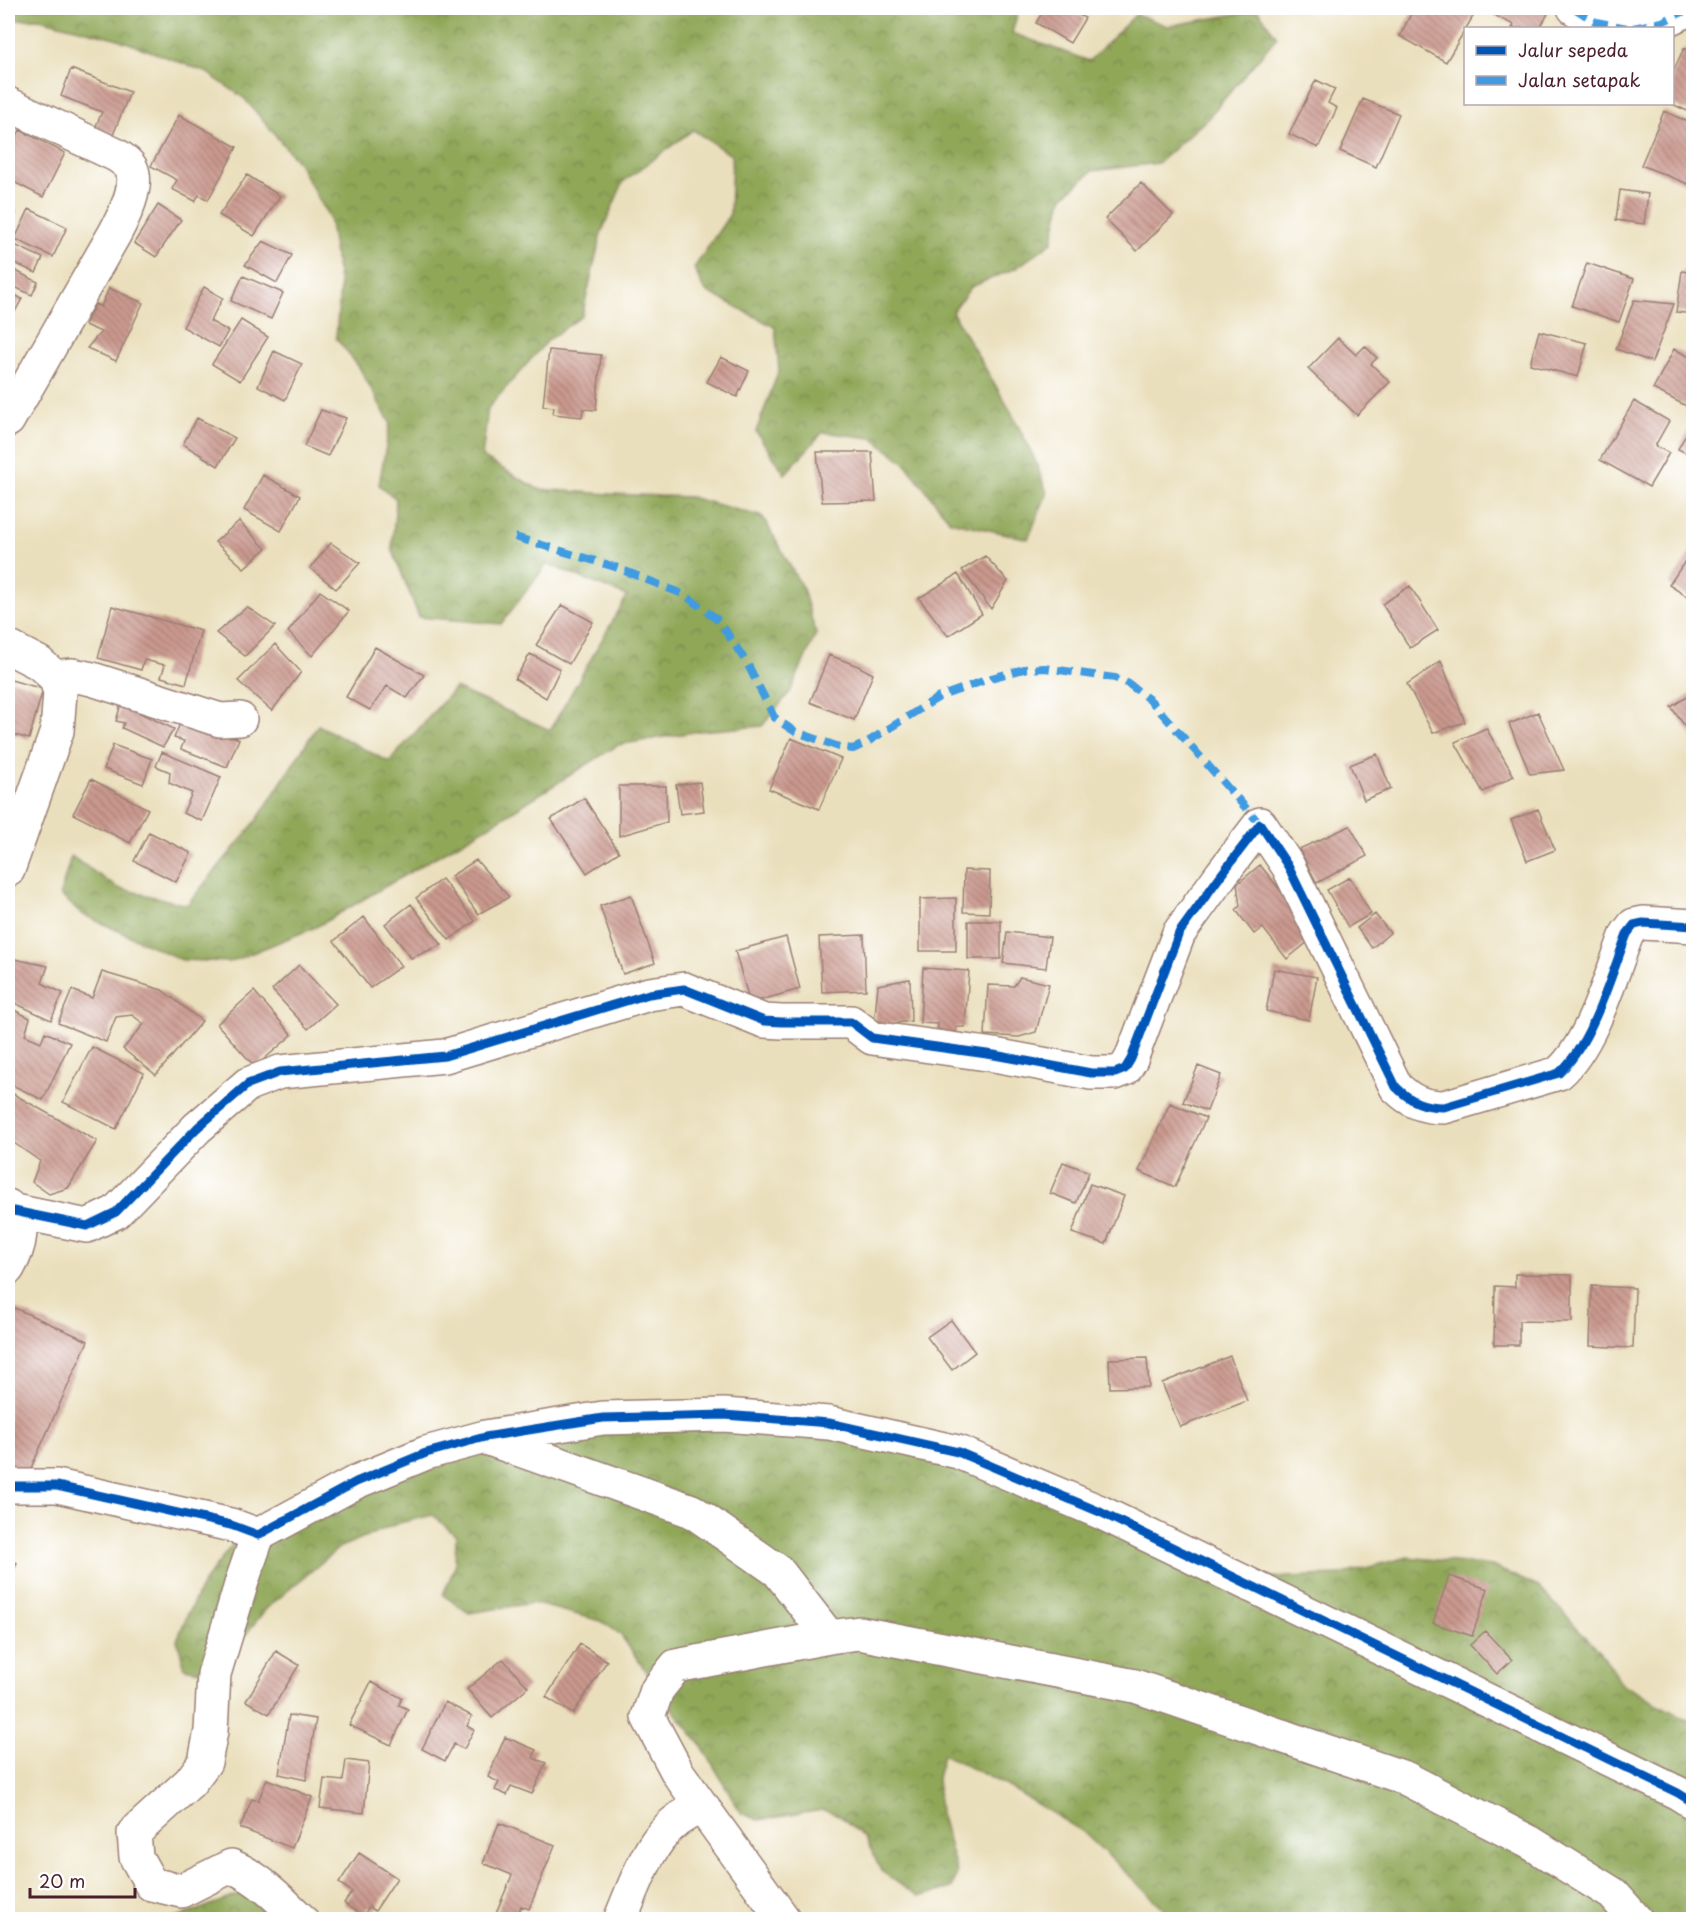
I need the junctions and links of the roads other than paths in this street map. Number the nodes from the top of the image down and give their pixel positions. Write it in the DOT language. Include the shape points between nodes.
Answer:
graph roads {
  1 [pos="1574,8"];
  2 [pos="1691,8"];
  3 [pos="1622,27"];
  4 [pos="1638,27"];
  5 [pos="8,104"];
  6 [pos="8,420"];
  7 [pos="8,647"];
  8 [pos="55,676"];
  9 [pos="240,719"];
  10 [pos="8,870"];
  11 [pos="1694,926"];
  12 [pos="11,1208"];
  13 [pos="8,1268"];
  14 [pos="485,1437"];
  15 [pos="8,1486"];
  16 [pos="258,1535"];
  17 [pos="829,1637"];
  18 [pos="1694,1803"];
  19 [pos="704,1808"];
  20 [pos="302,1920"];
  21 [pos="620,1920"];
  22 [pos="784,1920"];
  23 [pos="1636,1920"];
  1 -- 3 [label="street" via="1596,22"];
  2 -- 4 [label="street" via="1662,22"];
  5 -- 6 [label="street" via="116,154 130,168 133,179 127,209 115,233"];
  7 -- 8 [label="street"];
  8 -- 9 [label="street" via="92,679 220,720"];
  8 -- 10 [label="street" via="60,692 57,731"];
  11 -- 12 [label="street" via="1634,925 1593,1022 1571,1063 1559,1073 1444,1107 1431,1107 1408,1099 1396,1087 1288,866 1260,824 1179,933 1131,1059 1125,1069 1115,1073 1091,1073 872,1038 851,1022 764,1021 684,989 649,994 445,1056 280,1072 248,1084 197,1128 116,1212 87,1226"];
  12 -- 13 [label="street" via="20,1225 19,1243"];
  14 -- 16 [label="street" via="426,1453 356,1482"];
  14 -- 17 [label="street" via="692,1511 778,1571"];
  14 -- 18 [label="street" via="603,1418 724,1415 829,1423 958,1452 1100,1512"];
  15 -- 16 [label="street" via="57,1486 231,1525"];
  16 -- 20 [label="street" via="214,1674 205,1762 190,1782 134,1833 136,1857 151,1884 181,1891 231,1866 245,1872"];
  17 -- 19 [label="street" via="676,1666 657,1690 648,1717 678,1773"];
  17 -- 23 [label="street" via="859,1633 1135,1686 1395,1774 1531,1843 1613,1894"];
  19 -- 21 [label="street" via="686,1814 653,1847"];
  19 -- 22 [label="street"];
}
